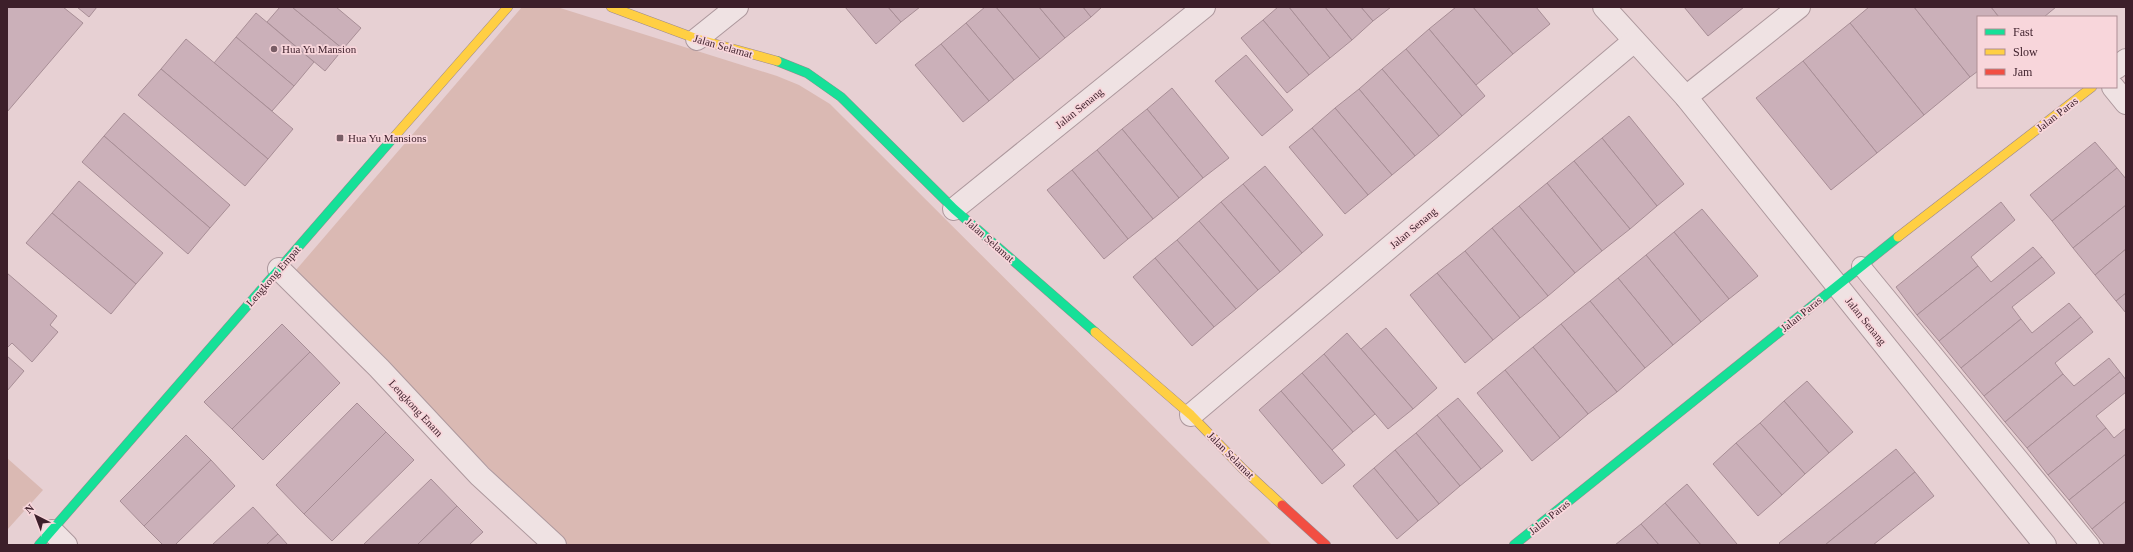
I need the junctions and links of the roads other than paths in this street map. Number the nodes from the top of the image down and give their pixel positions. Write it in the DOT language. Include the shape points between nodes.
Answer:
graph roads {
  1 [pos="508,7"];
  2 [pos="611,7"];
  3 [pos="737,7"];
  4 [pos="1204,7"];
  5 [pos="1604,7"];
  6 [pos="1799,7"];
  7 [pos="697,39"];
  8 [pos="1634,41"];
  9 [pos="2126,60"];
  10 [pos="2117,67"];
  11 [pos="2091,88"];
  12 [pos="2114,88"];
  13 [pos="1686,97"];
  14 [pos="2126,103"];
  15 [pos="954,209"];
  16 [pos="1861,266"];
  17 [pos="279,269"];
  18 [pos="1837,285"];
  19 [pos="1192,415"];
  20 [pos="52,540"];
  21 [pos="555,545"];
  22 [pos="1326,545"];
  23 [pos="1514,545"];
  24 [pos="2045,545"];
  25 [pos="2090,545"];
  1 -- 17 [label="street, Lengkong Empat"];
  2 -- 7 [label="street, Jalan Selamat"];
  3 -- 7 [label="street"];
  4 -- 15 [label="street, Jalan Senang"];
  5 -- 8 [label="street, Jalan Senang"];
  6 -- 13 [label="street"];
  7 -- 15 [label="street, Jalan Selamat" via="779,62 807,73 859,113"];
  8 -- 13 [label="street, Jalan Senang"];
  8 -- 19 [label="street, Jalan Senang"];
  9 -- 10 [label="street"];
  11 -- 16 [label="street, Jalan Paras"];
  12 -- 14 [label="street"];
  13 -- 18 [label="street, Jalan Senang"];
  15 -- 19 [label="street, Jalan Selamat"];
  16 -- 18 [label="street, Jalan Paras"];
  16 -- 25 [label="lane"];
  17 -- 20 [label="street, Lengkong Empat"];
  17 -- 21 [label="street, Lengkong Enam" via="378,368 480,476"];
  18 -- 23 [label="street, Jalan Paras"];
  18 -- 24 [label="street, Jalan Senang"];
  19 -- 22 [label="street, Jalan Selamat" via="1243,469"];
}
